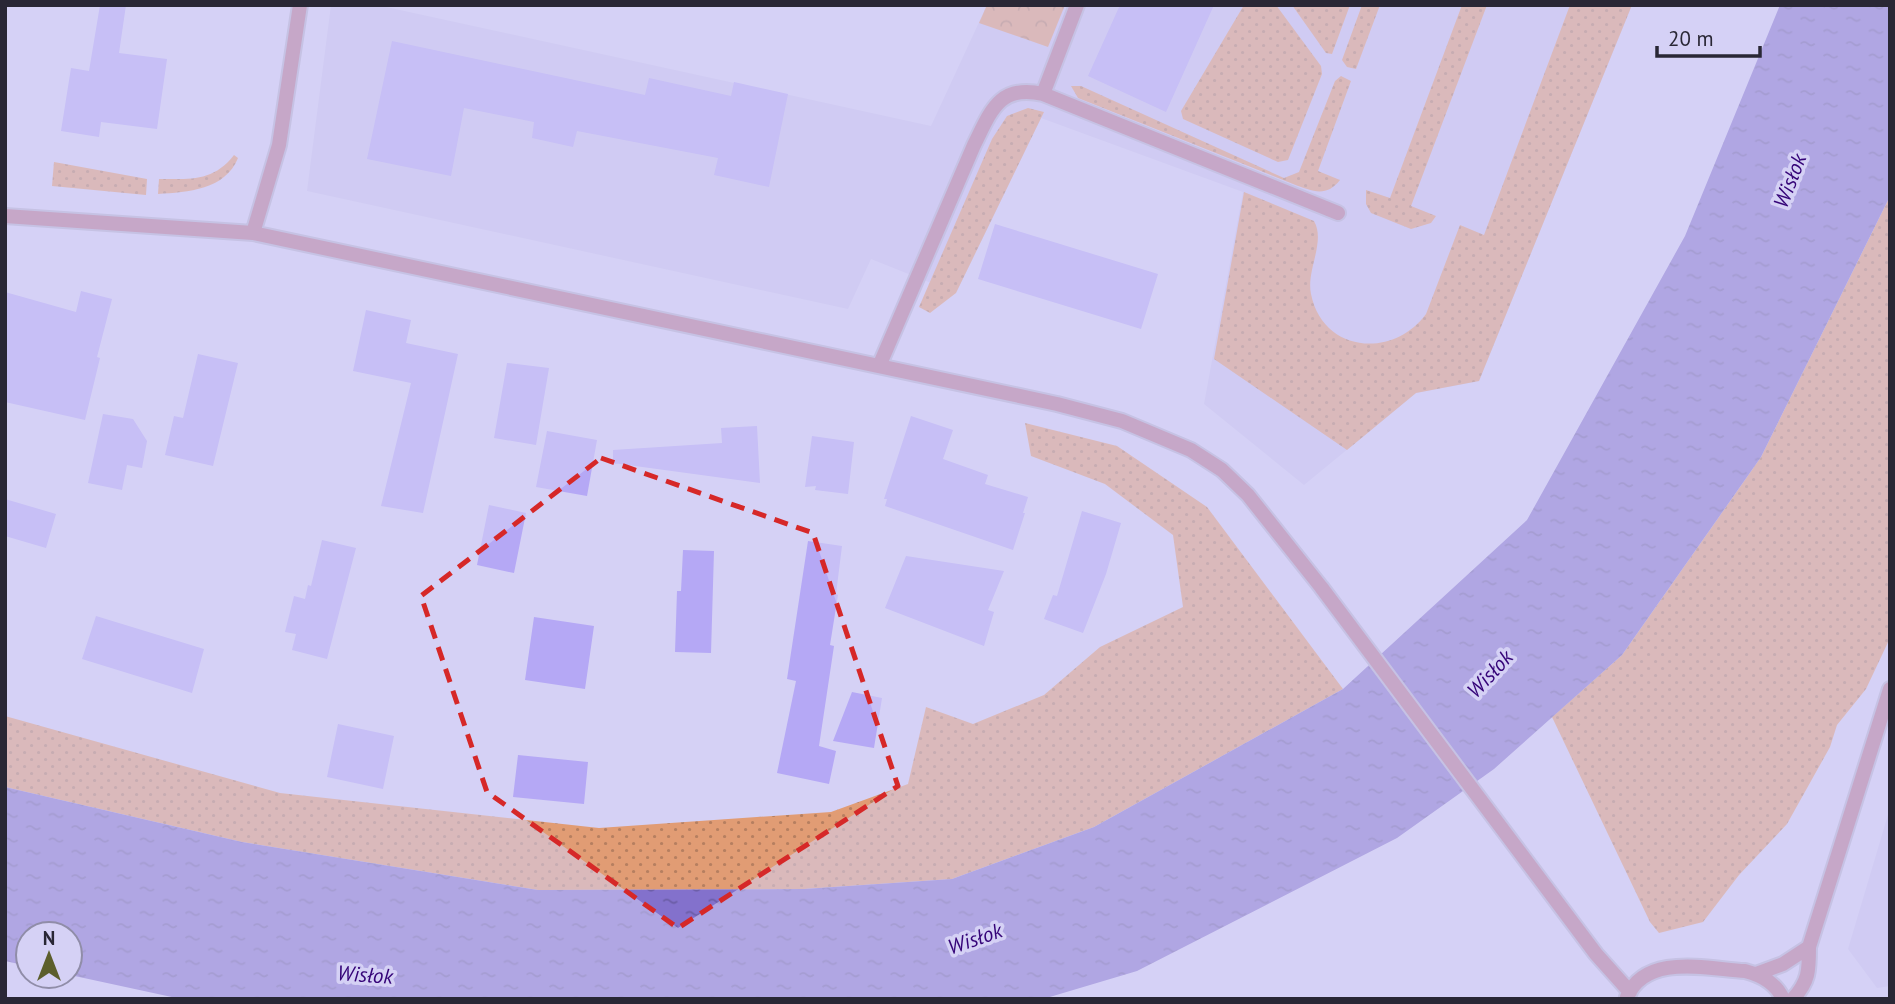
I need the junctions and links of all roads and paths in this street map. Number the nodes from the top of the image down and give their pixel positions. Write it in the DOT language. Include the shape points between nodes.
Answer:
graph roads {
  1 [pos="300,5"];
  2 [pos="1076,5"];
  3 [pos="1042,94"];
  4 [pos="1338,214"];
  5 [pos="5,216"];
  6 [pos="253,233"];
  7 [pos="880,364"];
  8 [pos="1890,689"];
  9 [pos="1809,947"];
  10 [pos="1756,974"];
  11 [pos="1628,995"];
  12 [pos="1783,999"];
  13 [pos="1793,999"];
  1 -- 6 [label="street" via="279,145"];
  2 -- 3 [label="street"];
  3 -- 4 [label="street"];
  3 -- 7 [label="street" via="1009,94 991,111"];
  5 -- 6 [label="street"];
  6 -- 7 [label="street"];
  7 -- 11 [label="street" via="1122,421 1191,450 1222,470 1248,495 1321,587"];
  8 -- 9 [label="street"];
  9 -- 10 [label="street"];
  9 -- 13 [label="street" via="1805,985"];
  10 -- 11 [label="street" via="1669,967 1640,979"];
  10 -- 12 [label="street" via="1770,982"];
}
